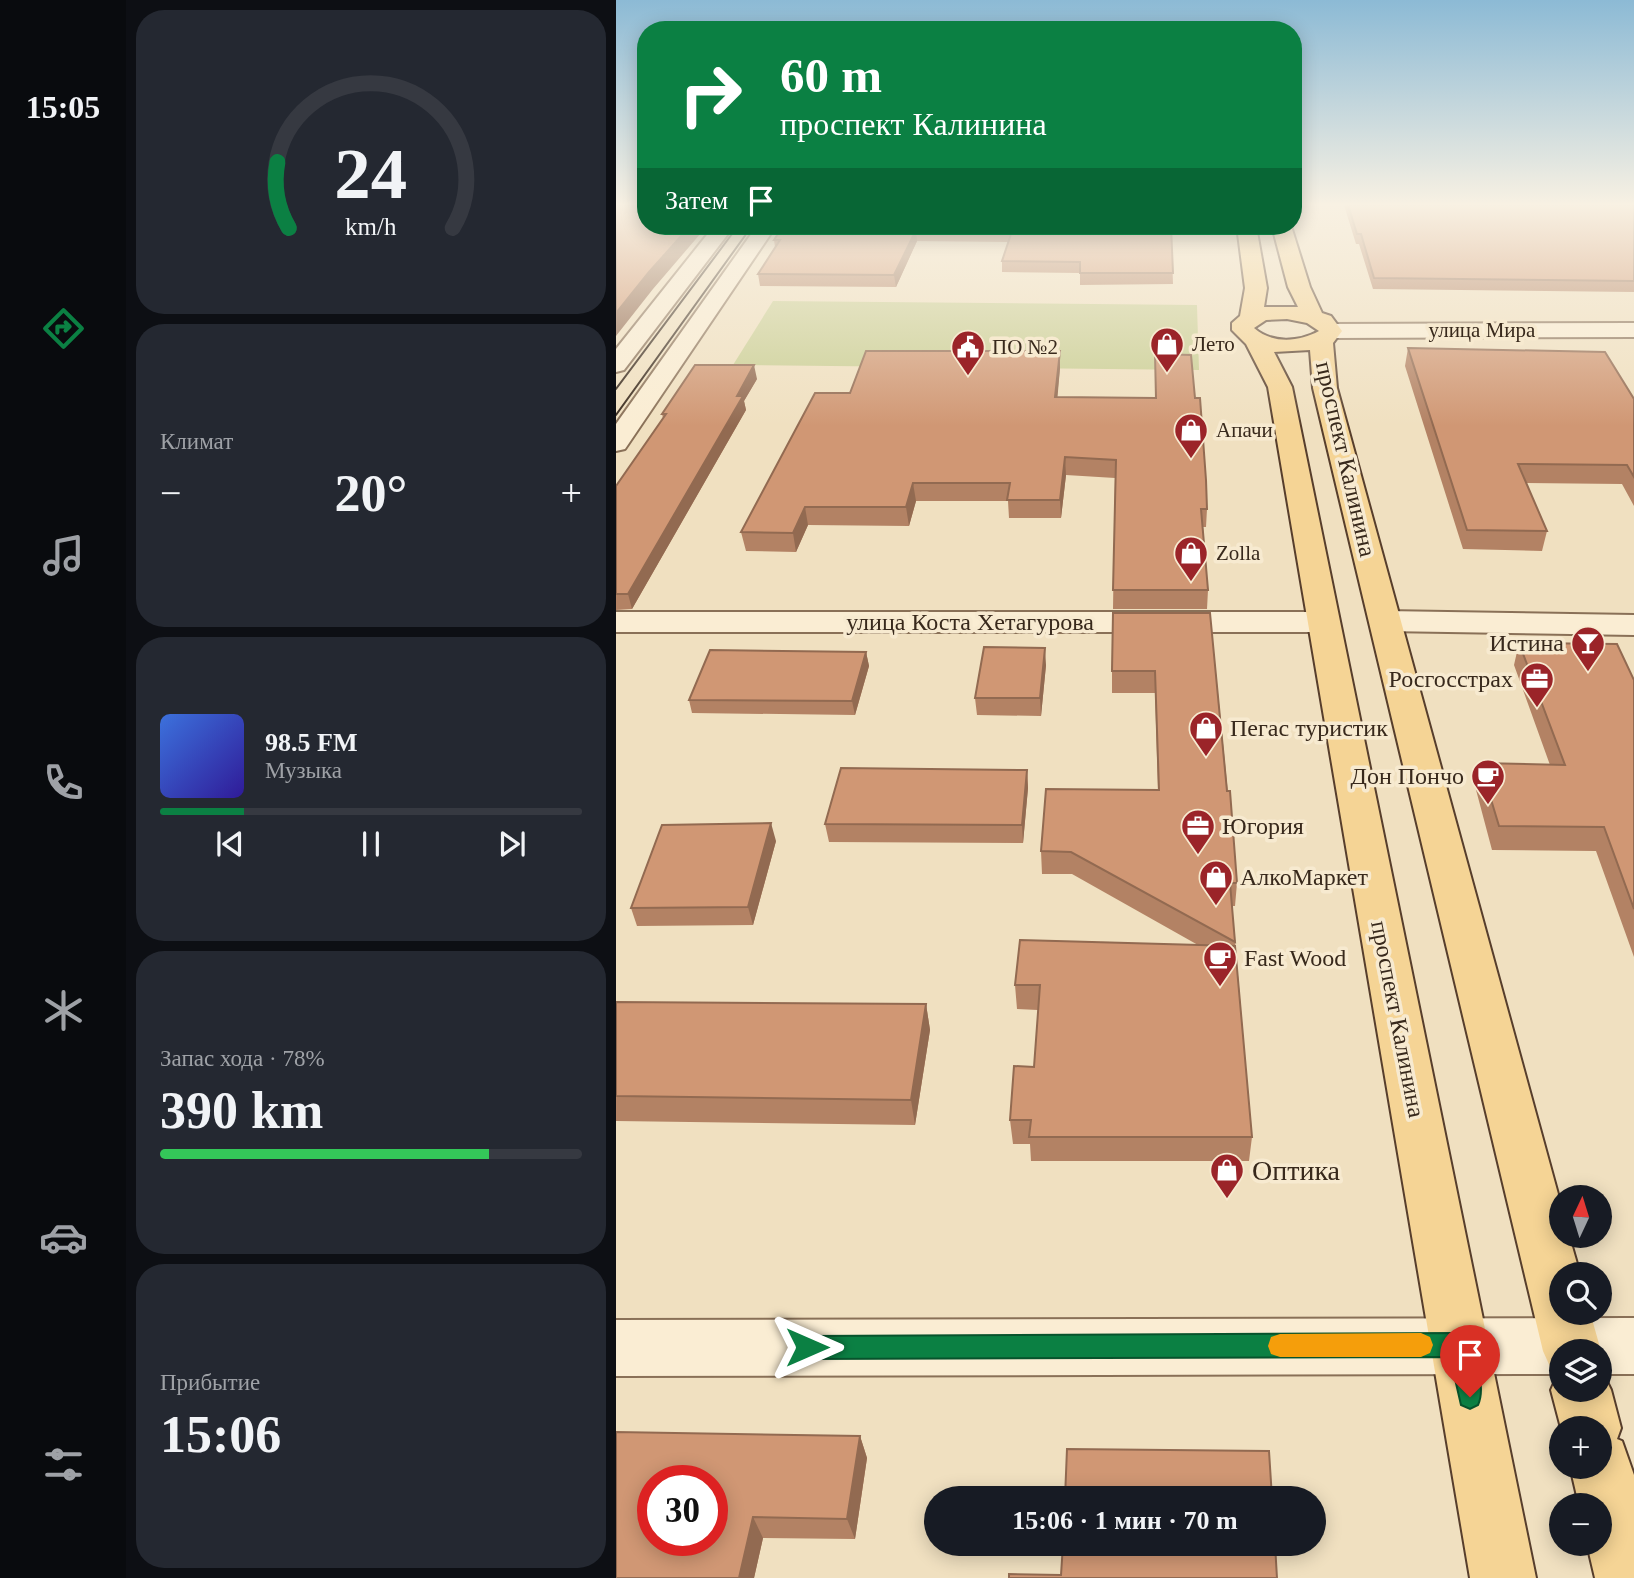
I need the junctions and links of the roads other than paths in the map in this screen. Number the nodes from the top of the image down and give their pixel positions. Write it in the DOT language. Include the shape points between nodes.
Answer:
graph roads {
  1 [pos="683,279"];
  2 [pos="730,279"];
  3 [pos="1254,279"];
  4 [pos="1296,279"];
  5 [pos="1254,329"];
  6 [pos="1322,330"];
  7 [pos="1634,330"];
  8 [pos="616,365"];
  9 [pos="616,443"];
  10 [pos="1385,621"];
  11 [pos="616,622"];
  12 [pos="1323,622"];
  13 [pos="1634,625"];
  14 [pos="1568,1339"];
  15 [pos="1549,1342"];
  16 [pos="1612,1344"];
  17 [pos="1460,1345"];
  18 [pos="1634,1346"];
  19 [pos="616,1348"];
  20 [pos="1604,1479"];
  21 [pos="1503,1578"];
  22 [pos="1628,1578"];
  1 -- 8 [label="street"];
  2 -- 9 [label="street"];
  3 -- 5 [label="main road"];
  4 -- 6 [label="main road, проспект Калинина"];
  5 -- 6 [label="main road, проспект Калинина" via="1289,346"];
  5 -- 6 [label="main road" via="1274,312"];
  5 -- 12 [label="main road, проспект Калинина" via="1280,387"];
  6 -- 7 [label="street, улица Мира"];
  6 -- 10 [label="main road, проспект Калинина" via="1325,388"];
  10 -- 13 [label="street"];
  10 -- 14 [label="main road, проспект Калинина"];
  11 -- 12 [label="street, улица Коста Хетагурова"];
  12 -- 17 [label="main road, проспект Калинина"];
  15 -- 17 [label="street"];
  16 -- 18 [label="street"];
  17 -- 19 [label="street"];
  17 -- 21 [label="main road, проспект Калинина"];
  20 -- 22 [label="main road"];
}
